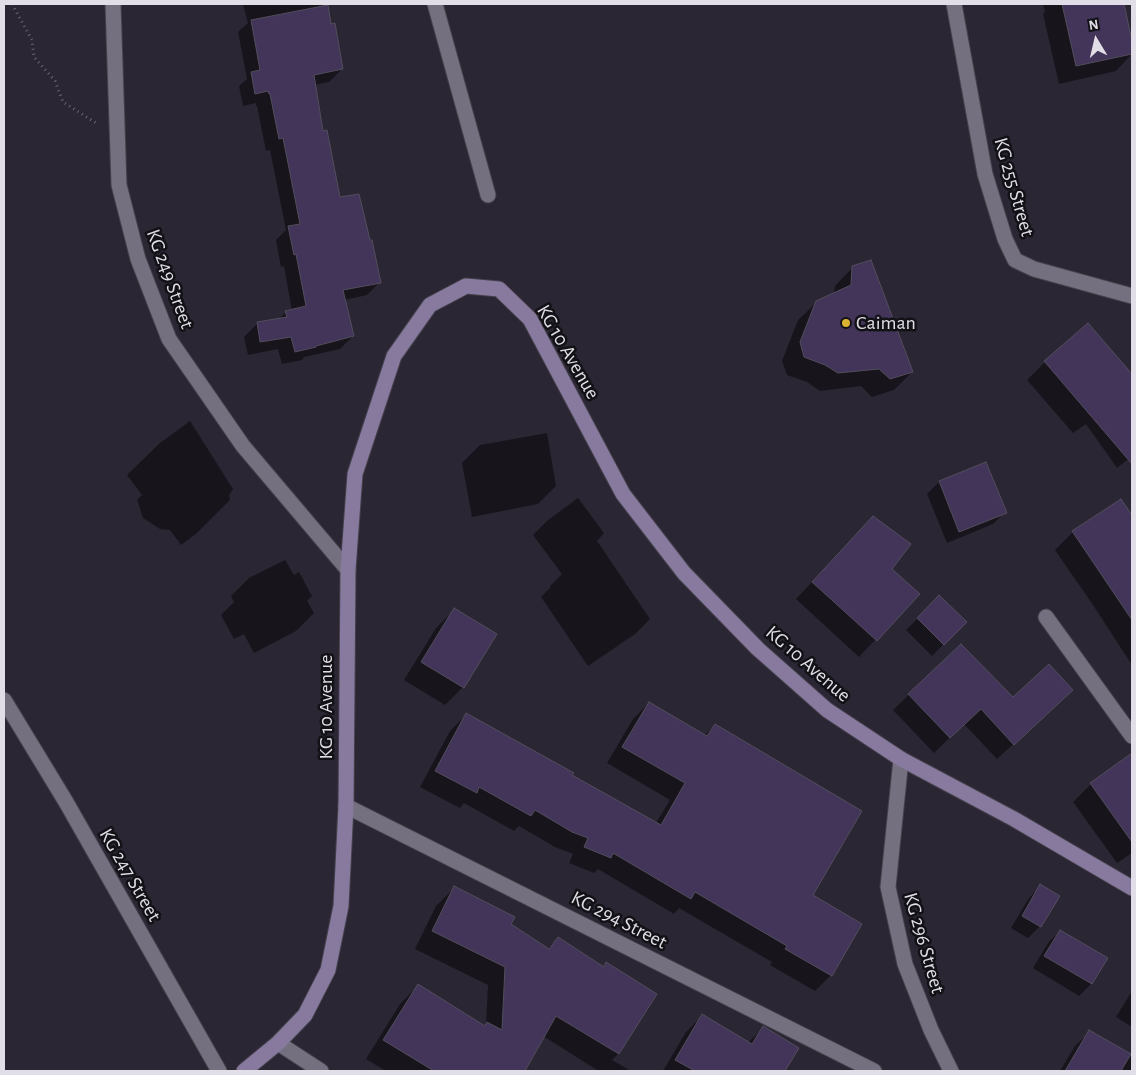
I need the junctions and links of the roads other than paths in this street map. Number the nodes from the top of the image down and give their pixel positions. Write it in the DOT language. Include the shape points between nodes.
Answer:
graph roads {
  1 [pos="113,4"];
  2 [pos="435,4"];
  3 [pos="954,4"];
  4 [pos="488,195"];
  5 [pos="1132,296"];
  6 [pos="348,570"];
  7 [pos="1046,617"];
  8 [pos="4,700"];
  9 [pos="1132,736"];
  10 [pos="901,759"];
  11 [pos="346,806"];
  12 [pos="1132,888"];
  13 [pos="278,1043"];
  14 [pos="220,1071"];
  15 [pos="244,1071"];
  16 [pos="321,1071"];
  17 [pos="874,1071"];
  18 [pos="951,1071"];
  1 -- 6 [label="street, KG 249 Street" via="119,185 138,259 169,339 243,446"];
  2 -- 4 [label="street"];
  3 -- 5 [label="street, KG 255 Street" via="985,174 1015,260"];
  6 -- 10 [label="street, KG 10 Avenue" via="355,474 394,356 430,305 466,286 499,289 530,319 623,494 684,574 758,649 827,710"];
  6 -- 11 [label="street, KG 10 Avenue"];
  7 -- 9 [label="street"];
  8 -- 14 [label="street, KG 247 Street"];
  10 -- 12 [label="street, KG 10 Avenue" via="1014,819"];
  10 -- 18 [label="street, KG 296 Street" via="888,887 906,964 931,1030"];
  11 -- 13 [label="street, KG 10 Avenue" via="341,906 328,970 305,1016"];
  11 -- 17 [label="street, KG 294 Street"];
  13 -- 15 [label="street, KG 10 Avenue"];
  13 -- 16 [label="street"];
}
